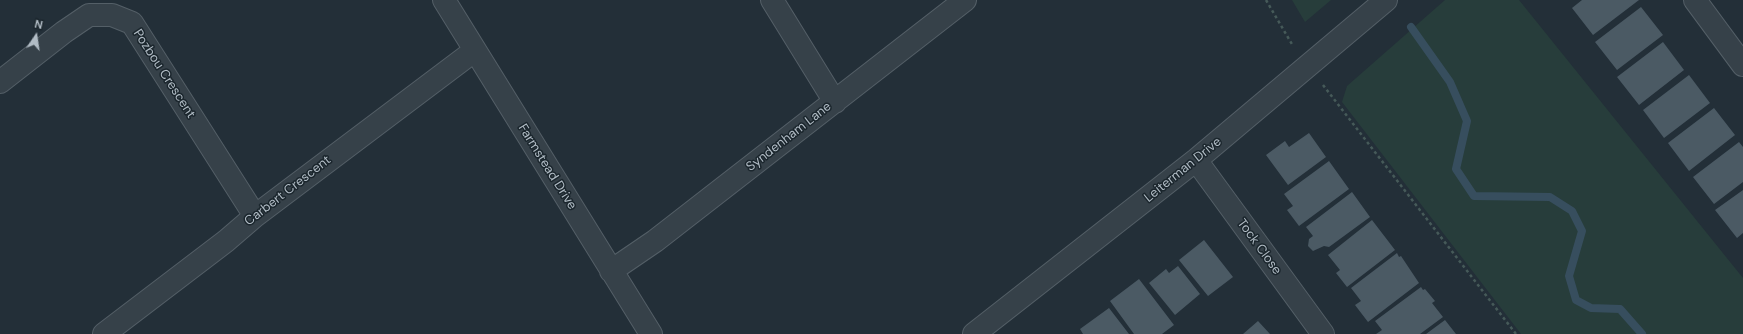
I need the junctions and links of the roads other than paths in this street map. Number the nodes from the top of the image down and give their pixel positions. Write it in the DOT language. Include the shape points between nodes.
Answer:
graph roads {
  1 [pos="444,0"];
  2 [pos="772,0"];
  3 [pos="965,0"];
  4 [pos="1386,0"];
  5 [pos="1695,0"];
  6 [pos="474,51"];
  7 [pos="1743,65"];
  8 [pos="0,82"];
  9 [pos="835,102"];
  10 [pos="1196,160"];
  11 [pos="255,216"];
  12 [pos="611,271"];
  13 [pos="104,334"];
  14 [pos="651,334"];
  15 [pos="974,334"];
  16 [pos="1322,334"];
  1 -- 6 [label="street, Farmstead Drive"];
  2 -- 9 [label="street"];
  3 -- 9 [label="street, Syndenham Lane"];
  4 -- 10 [label="street, Leiterman Drive"];
  5 -- 7 [label="street"];
  6 -- 11 [label="street, Carbert Crescent"];
  6 -- 12 [label="street, Farmstead Drive"];
  8 -- 11 [label="street, Pozbou Crescent" via="90,15 112,14 132,23"];
  9 -- 12 [label="street, Syndenham Lane" via="655,241"];
  10 -- 15 [label="street, Leiterman Drive"];
  10 -- 16 [label="street, Tock Close"];
  11 -- 13 [label="street, Carbert Crescent"];
  12 -- 14 [label="street, Farmstead Drive"];
}
